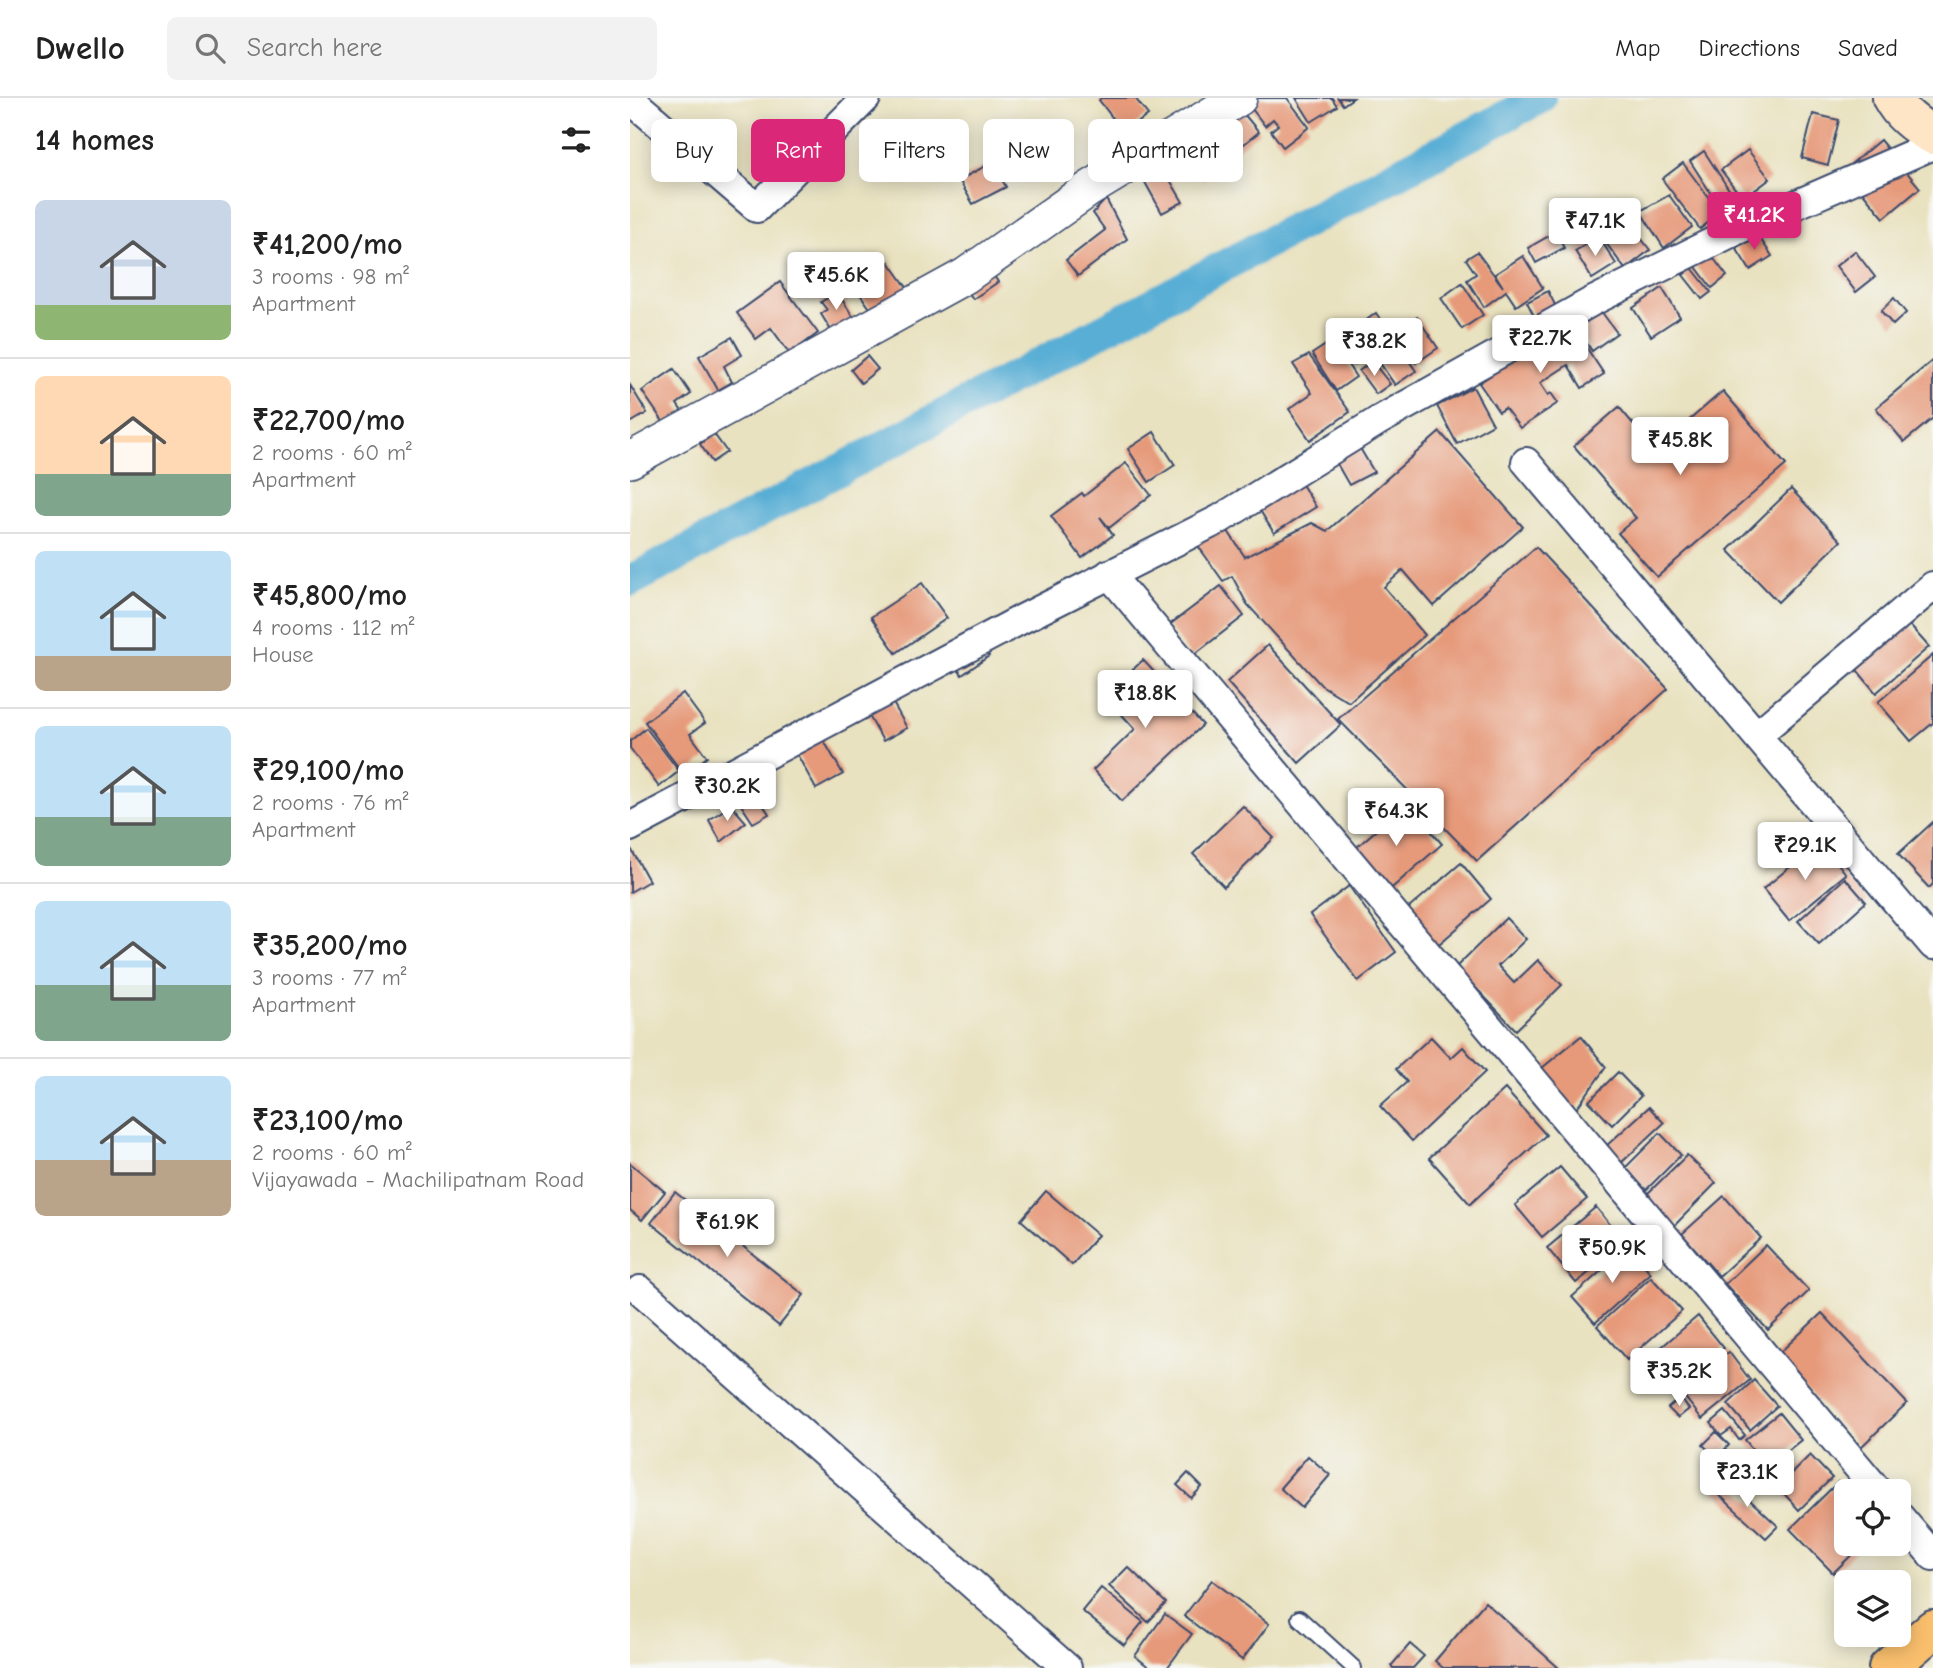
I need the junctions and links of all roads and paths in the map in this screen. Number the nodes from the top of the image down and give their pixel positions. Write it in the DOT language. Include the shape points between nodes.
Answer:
graph roads {
  1 [pos="866,98"];
  2 [pos="1239,98"];
  3 [pos="630,99"];
  4 [pos="1895,104"];
  5 [pos="1933,135"];
  6 [pos="1933,145"];
  7 [pos="630,460"];
  8 [pos="1526,462"];
  9 [pos="1109,575"];
  10 [pos="1928,600"];
  11 [pos="1757,735"];
  12 [pos="630,827"];
  13 [pos="1933,945"];
  14 [pos="640,1290"];
  15 [pos="1868,1479"];
  16 [pos="1911,1530"];
  17 [pos="1933,1556"];
  18 [pos="1299,1618"];
  19 [pos="1933,1629"];
  20 [pos="1067,1668"];
  21 [pos="1354,1668"];
  22 [pos="1888,1668"];
  1 -- 3 [label="street" via="757,208"];
  2 -- 7 [label="street" via="1089,188 965,276"];
  4 -- 5 [label="main road"];
  6 -- 9 [label="street" via="1732,232 1591,302 1378,421 1220,519"];
  8 -- 11 [label="street"];
  9 -- 12 [label="street"];
  9 -- 15 [label="street"];
  10 -- 11 [label="street"];
  11 -- 13 [label="street"];
  14 -- 20 [label="street"];
  16 -- 17 [label="street"];
  18 -- 21 [label="lane"];
  19 -- 22 [label="highway"];
}
